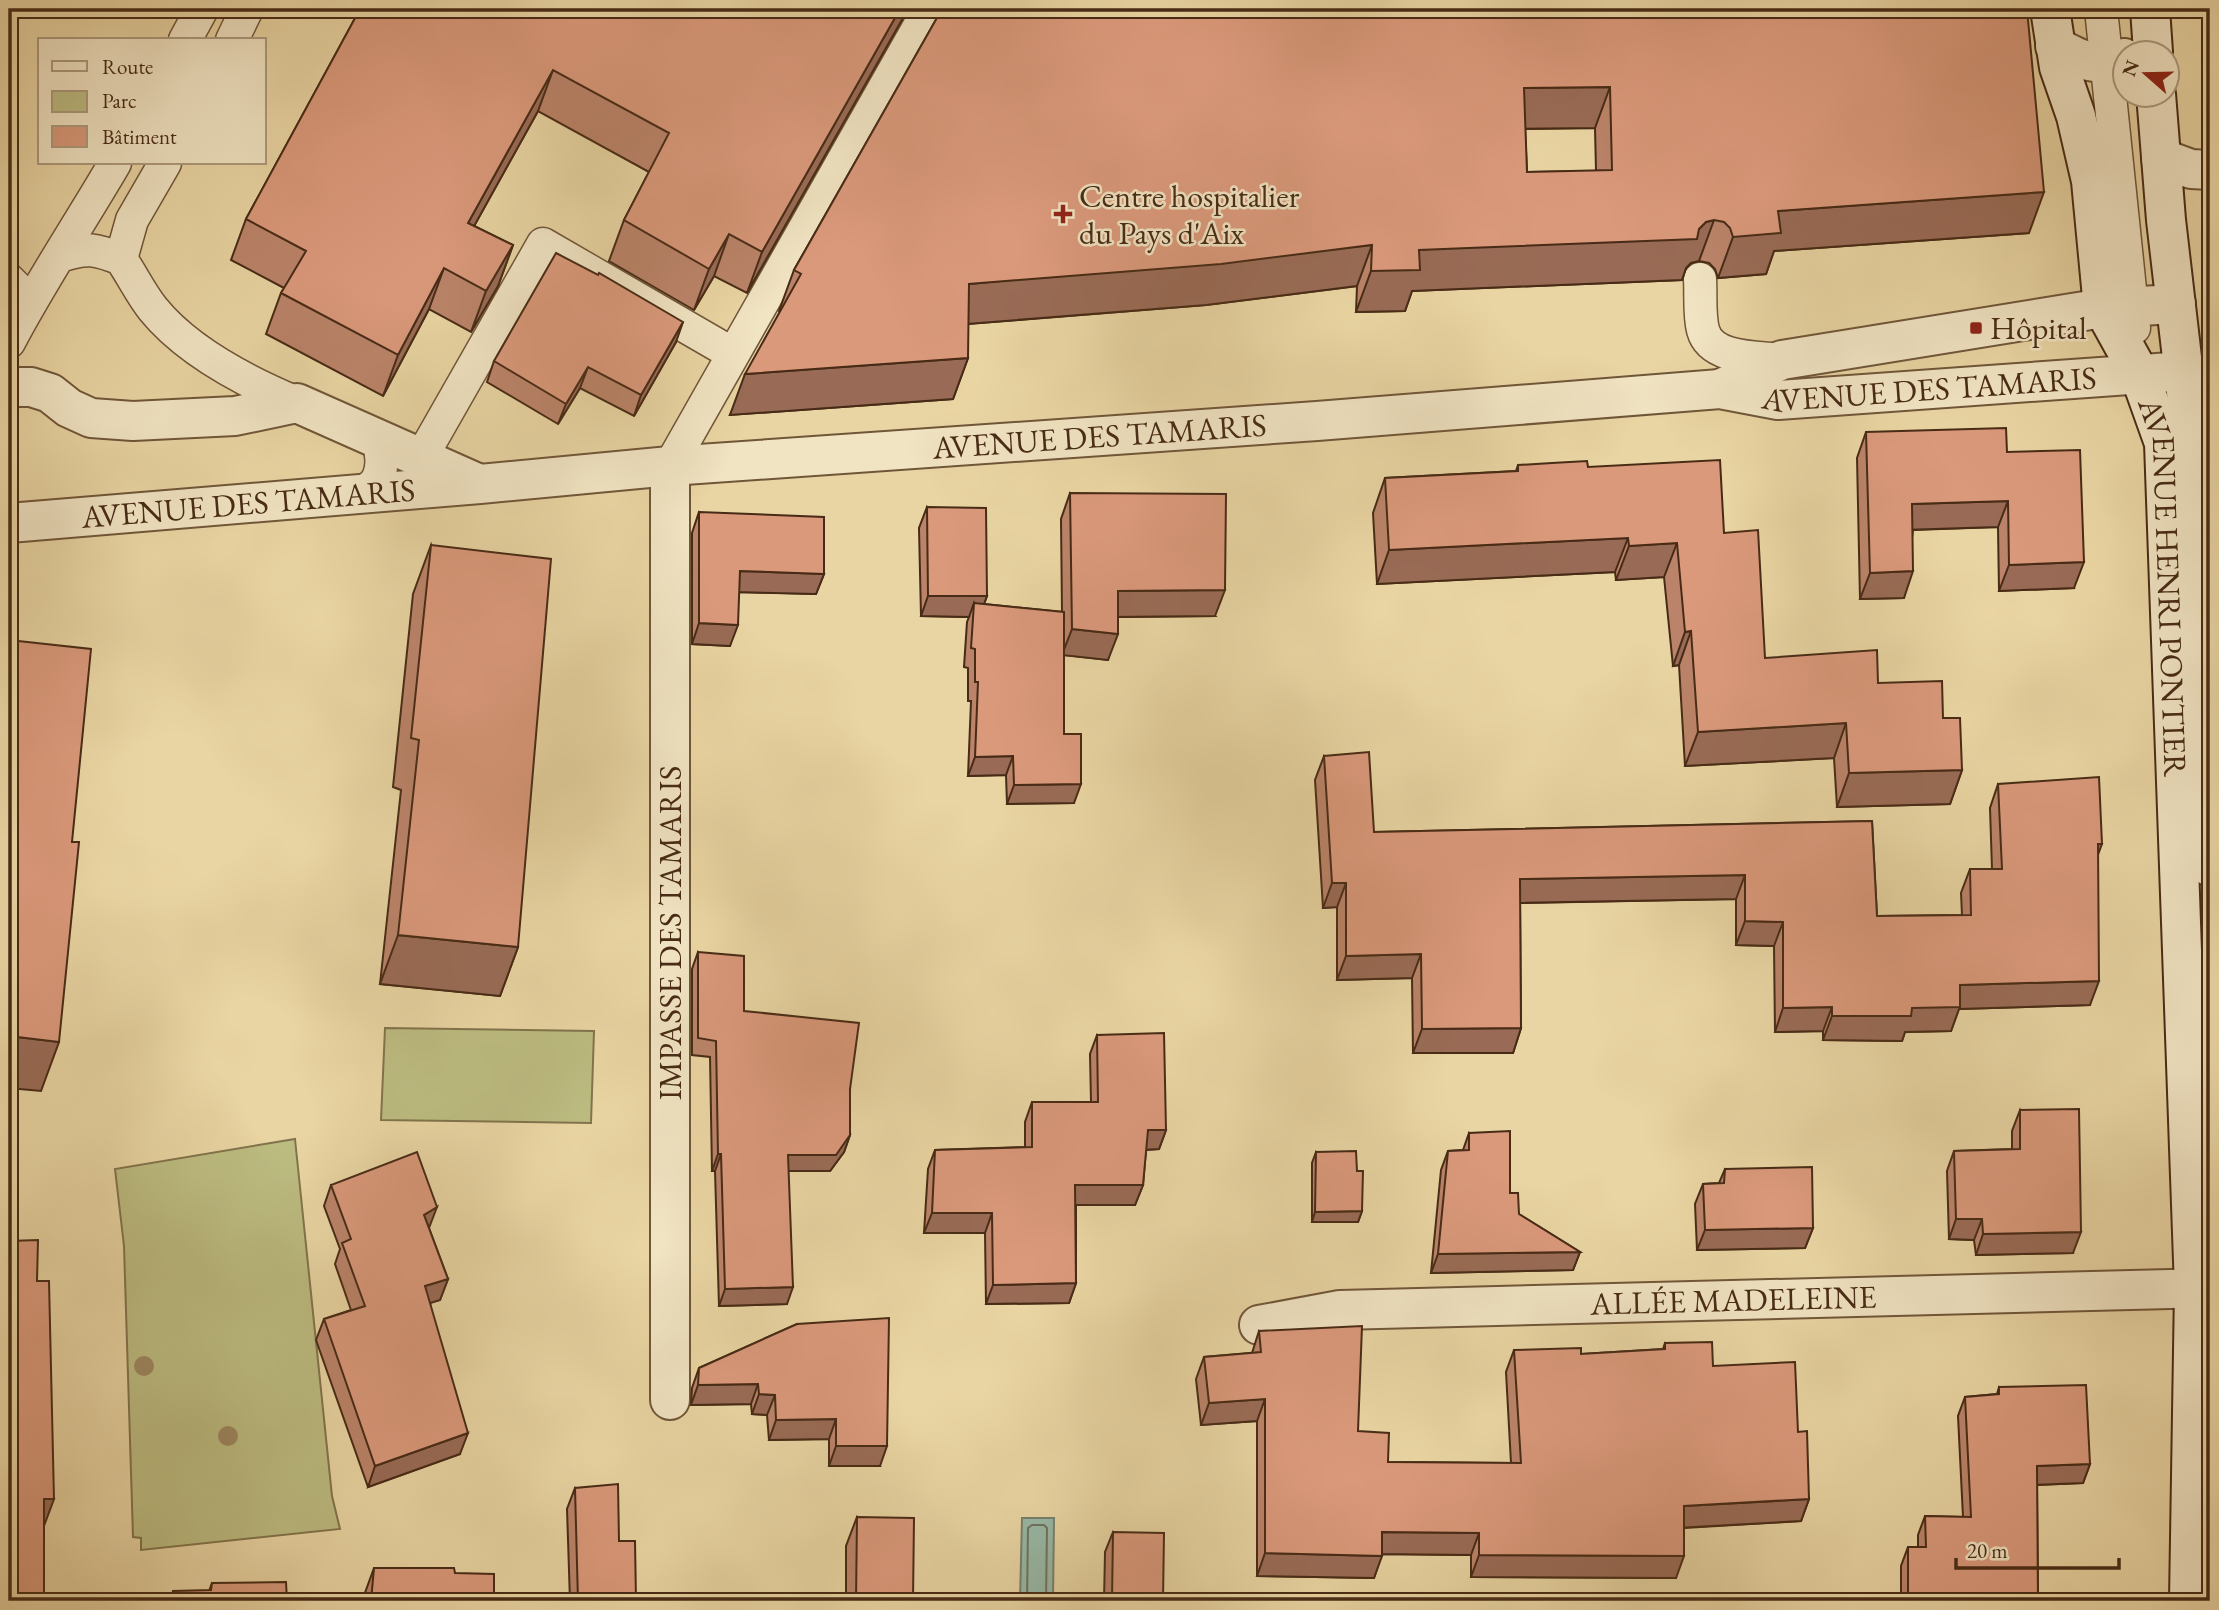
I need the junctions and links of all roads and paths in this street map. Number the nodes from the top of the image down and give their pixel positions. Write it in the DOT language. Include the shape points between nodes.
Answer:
graph roads {
  1 [pos="202,9"];
  2 [pos="247,9"];
  3 [pos="929,9"];
  4 [pos="2050,9"];
  5 [pos="2101,9"];
  6 [pos="186,38"];
  7 [pos="233,38"];
  8 [pos="2130,38"];
  9 [pos="2054,46"];
  10 [pos="2110,53"];
  11 [pos="2131,108"];
  12 [pos="2157,108"];
  13 [pos="2161,158"];
  14 [pos="114,164"];
  15 [pos="164,164"];
  16 [pos="2210,170"];
  17 [pos="60,256"];
  18 [pos="121,259"];
  19 [pos="1700,279"];
  20 [pos="19,291"];
  21 [pos="2176,304"];
  22 [pos="2117,308"];
  23 [pos="9,342"];
  24 [pos="733,354"];
  25 [pos="1782,360"];
  26 [pos="2185,371"];
  27 [pos="2139,373"];
  28 [pos="9,387"];
  29 [pos="1720,389"];
  30 [pos="297,403"];
  31 [pos="2200,427"];
  32 [pos="377,439"];
  33 [pos="421,458"];
  34 [pos="670,466"];
  35 [pos="480,484"];
  36 [pos="352,494"];
  37 [pos="11,520"];
  38 [pos="2210,867"];
  39 [pos="2202,1288"];
  40 [pos="1259,1325"];
  41 [pos="670,1400"];
  42 [pos="2189,1601"];
  1 -- 6 [label="lane"];
  2 -- 7 [label="lane"];
  3 -- 24 [label="lane"];
  4 -- 9 [label="street, AVENUE HENRI PONTIER"];
  5 -- 8 [label="lane"];
  9 -- 10 [label="street" via="2084,62"];
  9 -- 22 [label="street, AVENUE HENRI PONTIER" via="2076,116"];
  11 -- 22 [label="lane"];
  12 -- 13 [label="street, AVENUE HENRI PONTIER"];
  13 -- 16 [label="street" via="2191,169"];
  13 -- 21 [label="street, AVENUE HENRI PONTIER"];
  14 -- 17 [label="lane"];
  15 -- 18 [label="lane" via="132,220"];
  17 -- 18 [label="lane" via="96,249"];
  17 -- 20 [label="lane"];
  18 -- 30 [label="lane" via="154,310 178,333 216,363"];
  19 -- 25 [label="lane" via="1703,330 1710,343 1732,353"];
  20 -- 23 [label="lane"];
  21 -- 22 [label="street, AVENUE DES TAMARIS"];
  21 -- 26 [label="street, AVENUE HENRI PONTIER"];
  22 -- 25 [label="street, AVENUE DES TAMARIS"];
  22 -- 27 [label="street, AVENUE HENRI PONTIER"];
  24 -- 33 [label="lane" via="542,244"];
  24 -- 34 [label="lane"];
  25 -- 29 [label="street, AVENUE DES TAMARIS"];
  26 -- 27 [label="street, AVENUE DES TAMARIS"];
  26 -- 31 [label="street, AVENUE HENRI PONTIER"];
  27 -- 29 [label="street, AVENUE DES TAMARIS" via="1778,400"];
  27 -- 39 [label="street, AVENUE HENRI PONTIER" via="2164,443"];
  28 -- 30 [label="street" via="50,393 91,418 133,421 235,416"];
  29 -- 34 [label="street, AVENUE DES TAMARIS"];
  30 -- 32 [label="street, AVENUE DES TAMARIS"];
  31 -- 38 [label="street, AVENUE HENRI PONTIER" via="2195,479"];
  32 -- 33 [label="street, AVENUE DES TAMARIS"];
  32 -- 36 [label="lane" via="383,453 378,477 370,488"];
  33 -- 35 [label="street, AVENUE DES TAMARIS"];
  34 -- 35 [label="street, AVENUE DES TAMARIS"];
  34 -- 41 [label="street, IMPASSE DES TAMARIS"];
  35 -- 36 [label="street, AVENUE DES TAMARIS"];
  36 -- 37 [label="street, AVENUE DES TAMARIS"];
  39 -- 40 [label="street, ALLÉE MADELEINE" via="1340,1310"];
  39 -- 42 [label="street, AVENUE HENRI PONTIER"];
}
